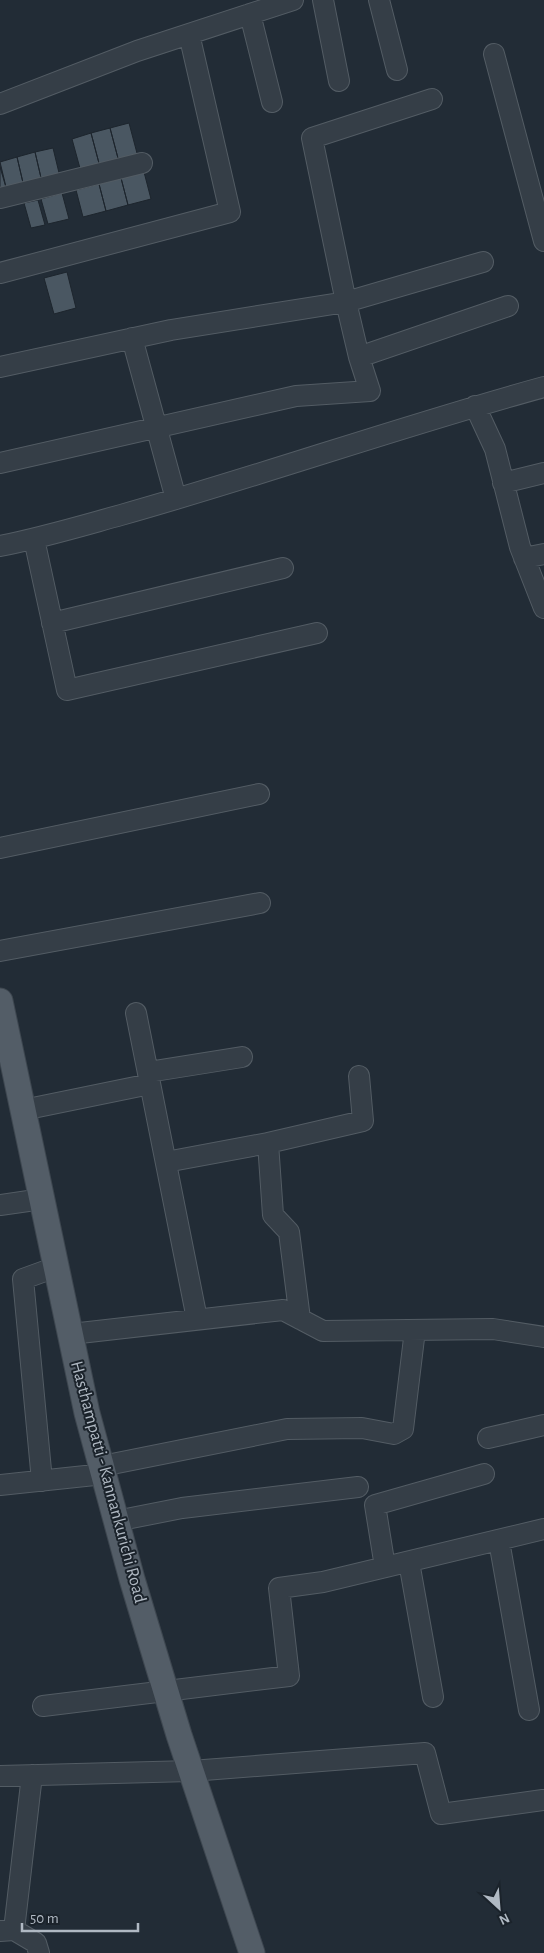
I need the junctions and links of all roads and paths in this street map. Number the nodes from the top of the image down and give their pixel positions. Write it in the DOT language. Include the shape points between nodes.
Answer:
graph roads {
  1 [pos="293,0"];
  2 [pos="323,0"];
  3 [pos="380,0"];
  4 [pos="250,14"];
  5 [pos="189,34"];
  6 [pos="494,54"];
  7 [pos="397,70"];
  8 [pos="339,81"];
  9 [pos="432,99"];
  10 [pos="272,102"];
  11 [pos="0,104"];
  12 [pos="142,164"];
  13 [pos="0,198"];
  14 [pos="544,241"];
  15 [pos="483,262"];
  16 [pos="0,273"];
  17 [pos="346,302"];
  18 [pos="508,306"];
  19 [pos="132,338"];
  20 [pos="360,357"];
  21 [pos="0,367"];
  22 [pos="544,387"];
  23 [pos="475,406"];
  24 [pos="156,428"];
  25 [pos="0,463"];
  26 [pos="544,473"];
  27 [pos="503,483"];
  28 [pos="176,499"];
  29 [pos="34,539"];
  30 [pos="0,546"];
  31 [pos="544,554"];
  32 [pos="524,558"];
  33 [pos="283,568"];
  34 [pos="544,608"];
  35 [pos="52,623"];
  36 [pos="317,633"];
  37 [pos="258,794"];
  38 [pos="0,848"];
  39 [pos="260,903"];
  40 [pos="0,951"];
  41 [pos="0,1001"];
  42 [pos="136,1014"];
  43 [pos="3,1026"];
  44 [pos="242,1057"];
  45 [pos="359,1076"];
  46 [pos="149,1078"];
  47 [pos="23,1110"];
  48 [pos="268,1143"];
  49 [pos="166,1162"];
  50 [pos="42,1199"];
  51 [pos="0,1204"];
  52 [pos="56,1267"];
  53 [pos="197,1319"];
  54 [pos="300,1319"];
  55 [pos="415,1330"];
  56 [pos="71,1334"];
  57 [pos="544,1337"];
  58 [pos="544,1425"];
  59 [pos="488,1438"];
  60 [pos="103,1470"];
  61 [pos="484,1474"];
  62 [pos="42,1480"];
  63 [pos="0,1485"];
  64 [pos="358,1486"];
  65 [pos="116,1521"];
  66 [pos="544,1529"];
  67 [pos="499,1541"];
  68 [pos="409,1562"];
  69 [pos="385,1567"];
  70 [pos="165,1691"];
  71 [pos="433,1697"];
  72 [pos="43,1706"];
  73 [pos="530,1710"];
  74 [pos="191,1772"];
  75 [pos="32,1775"];
  76 [pos="0,1776"];
  77 [pos="543,1800"];
  78 [pos="7,1930"];
  79 [pos="39,1953"];
  80 [pos="252,1953"];
  1 -- 4 [label="street"];
  2 -- 8 [label="street"];
  3 -- 7 [label="street"];
  4 -- 5 [label="street"];
  4 -- 10 [label="street"];
  5 -- 11 [label="street"];
  5 -- 16 [label="street" via="230,212"];
  6 -- 14 [label="street"];
  9 -- 17 [label="street" via="312,138"];
  12 -- 13 [label="street"];
  15 -- 17 [label="street"];
  17 -- 19 [label="street"];
  17 -- 20 [label="street"];
  18 -- 20 [label="street"];
  19 -- 21 [label="street"];
  19 -- 24 [label="street"];
  20 -- 24 [label="street" via="370,391 296,396"];
  22 -- 23 [label="street"];
  23 -- 27 [label="street" via="494,449"];
  23 -- 28 [label="street"];
  24 -- 25 [label="street"];
  24 -- 28 [label="street"];
  26 -- 27 [label="street"];
  27 -- 32 [label="street"];
  28 -- 29 [label="street"];
  29 -- 30 [label="street"];
  29 -- 35 [label="street"];
  31 -- 32 [label="street"];
  32 -- 34 [label="street"];
  33 -- 35 [label="street"];
  35 -- 36 [label="street" via="67,690"];
  37 -- 38 [label="street"];
  39 -- 40 [label="street"];
  41 -- 43 [label="main road, Hasthampatti - Kannankurichi Road"];
  42 -- 46 [label="street"];
  43 -- 47 [label="main road, Hasthampatti - Kannankurichi Road"];
  44 -- 46 [label="street"];
  45 -- 48 [label="street" via="363,1121"];
  46 -- 47 [label="street"];
  46 -- 49 [label="street"];
  47 -- 50 [label="main road, Hasthampatti - Kannankurichi Road"];
  48 -- 49 [label="street"];
  48 -- 54 [label="street" via="273,1215 289,1232"];
  49 -- 53 [label="street"];
  50 -- 51 [label="street"];
  50 -- 52 [label="main road, Hasthampatti - Kannankurichi Road"];
  52 -- 56 [label="main road, Hasthampatti - Kannankurichi Road"];
  52 -- 62 [label="street" via="23,1278"];
  53 -- 54 [label="street" via="283,1310"];
  53 -- 56 [label="street"];
  54 -- 55 [label="street" via="323,1331"];
  55 -- 57 [label="street" via="492,1329"];
  55 -- 60 [label="street" via="403,1430 394,1434 362,1428 287,1430"];
  56 -- 60 [label="main road, Hasthampatti - Kannankurichi Road"];
  58 -- 59 [label="street"];
  60 -- 62 [label="street"];
  60 -- 65 [label="main road, Hasthampatti - Kannankurichi Road"];
  61 -- 69 [label="street" via="375,1505"];
  62 -- 63 [label="street"];
  64 -- 65 [label="street" via="182,1508"];
  65 -- 70 [label="main road, Hasthampatti - Kannankurichi Road"];
  66 -- 67 [label="street"];
  67 -- 68 [label="street"];
  67 -- 73 [label="street"];
  68 -- 69 [label="street"];
  68 -- 71 [label="street"];
  69 -- 70 [label="street" via="323,1582 279,1588 289,1676"];
  70 -- 72 [label="street"];
  70 -- 74 [label="main road, Hasthampatti - Kannankurichi Road"];
  74 -- 75 [label="street"];
  74 -- 77 [label="street" via="425,1753 441,1814"];
  74 -- 80 [label="main road, Hasthampatti - Kannankurichi Road"];
  75 -- 76 [label="street"];
  75 -- 78 [label="street"];
  78 -- 79 [label="street" via="36,1943"];
}
